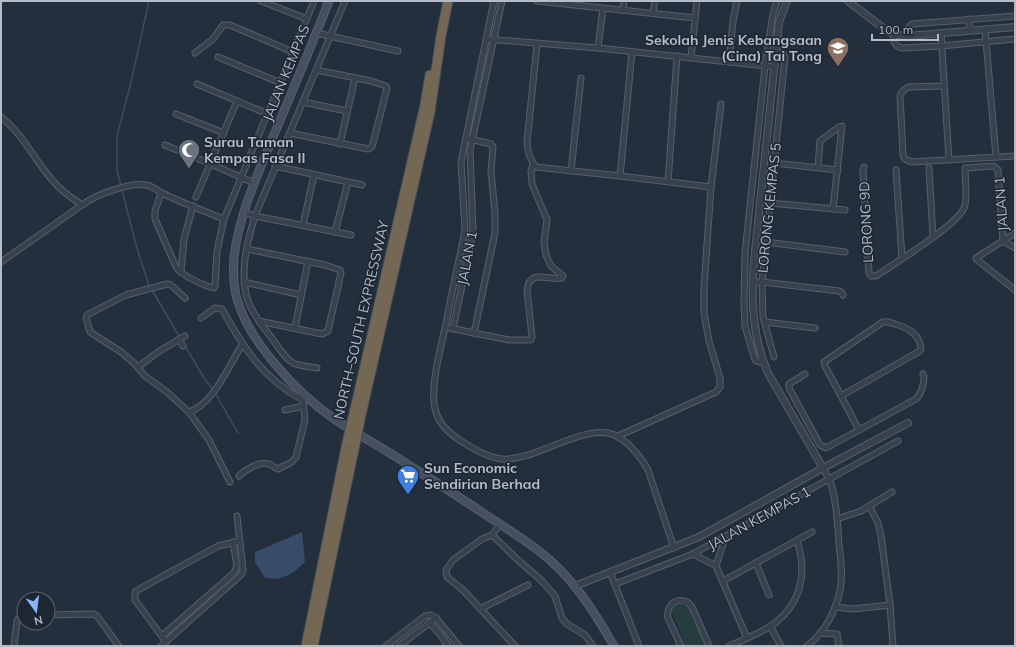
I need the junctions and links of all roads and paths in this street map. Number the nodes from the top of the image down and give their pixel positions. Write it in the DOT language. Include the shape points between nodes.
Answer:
graph roads {
  1 [pos="261,1"];
  2 [pos="314,1"];
  3 [pos="329,1"];
  4 [pos="344,1"];
  5 [pos="443,1"];
  6 [pos="448,1"];
  7 [pos="494,1"];
  8 [pos="502,1"];
  9 [pos="537,1"];
  10 [pos="540,1"];
  11 [pos="624,1"];
  12 [pos="655,1"];
  13 [pos="697,1"];
  14 [pos="737,1"];
  15 [pos="777,1"];
  16 [pos="787,1"];
  17 [pos="848,1"];
  18 [pos="583,3"];
  19 [pos="603,8"];
  20 [pos="623,10"];
  21 [pos="654,14"];
  22 [pos="1015,16"];
  23 [pos="695,18"];
  24 [pos="307,19"];
  25 [pos="969,19"];
  26 [pos="1015,27"];
  27 [pos="985,29"];
  28 [pos="970,30"];
  29 [pos="316,33"];
  30 [pos="941,33"];
  31 [pos="894,35"];
  32 [pos="329,36"];
  33 [pos="907,36"];
  34 [pos="486,39"];
  35 [pos="1015,39"];
  36 [pos="494,40"];
  37 [pos="986,42"];
  38 [pos="537,44"];
  39 [pos="941,46"];
  40 [pos="598,48"];
  41 [pos="398,51"];
  42 [pos="776,51"];
  43 [pos="293,52"];
  44 [pos="632,52"];
  45 [pos="196,53"];
  46 [pos="677,56"];
  47 [pos="218,57"];
  48 [pos="691,58"];
  49 [pos="729,62"];
  50 [pos="765,66"];
  51 [pos="775,68"];
  52 [pos="316,70"];
  53 [pos="355,78"];
  54 [pos="581,78"];
  55 [pos="281,83"];
  56 [pos="198,84"];
  57 [pos="944,86"];
  58 [pos="237,101"];
  59 [pos="303,102"];
  60 [pos="721,104"];
  61 [pos="347,111"];
  62 [pos="176,114"];
  63 [pos="268,114"];
  64 [pos="1,117"];
  65 [pos="224,132"];
  66 [pos="290,133"];
  67 [pos="466,138"];
  68 [pos="473,139"];
  69 [pos="340,144"];
  70 [pos="165,145"];
  71 [pos="1015,156"];
  72 [pos="996,157"];
  73 [pos="949,160"];
  74 [pos="774,163"];
  75 [pos="211,164"];
  76 [pos="533,164"];
  77 [pos="275,166"];
  78 [pos="864,167"];
  79 [pos="818,168"];
  80 [pos="929,168"];
  81 [pos="838,170"];
  82 [pos="896,170"];
  83 [pos="571,171"];
  84 [pos="314,175"];
  85 [pos="620,176"];
  86 [pos="241,177"];
  87 [pos="348,182"];
  88 [pos="668,182"];
  89 [pos="254,183"];
  90 [pos="362,185"];
  91 [pos="711,187"];
  92 [pos="161,193"];
  93 [pos="196,197"];
  94 [pos="770,203"];
  95 [pos="82,205"];
  96 [pos="193,206"];
  97 [pos="833,209"];
  98 [pos="845,210"];
  99 [pos="243,212"];
  100 [pos="255,216"];
  101 [pos="224,219"];
  102 [pos="303,225"];
  103 [pos="335,232"];
  104 [pos="1015,233"];
  105 [pos="351,235"];
  106 [pos="933,238"];
  107 [pos="1003,241"];
  108 [pos="766,242"];
  109 [pos="1015,248"];
  110 [pos="247,249"];
  111 [pos="845,252"];
  112 [pos="902,258"];
  113 [pos="308,261"];
  114 [pos="1,262"];
  115 [pos="181,272"];
  116 [pos="244,282"];
  117 [pos="752,282"];
  118 [pos="762,282"];
  119 [pos="1015,290"];
  120 [pos="301,295"];
  121 [pos="843,295"];
  122 [pos="185,298"];
  123 [pos="201,318"];
  124 [pos="258,320"];
  125 [pos="765,322"];
  126 [pos="446,327"];
  127 [pos="295,328"];
  128 [pos="815,328"];
  129 [pos="453,329"];
  130 [pos="474,333"];
  131 [pos="185,336"];
  132 [pos="180,340"];
  133 [pos="242,345"];
  134 [pos="183,346"];
  135 [pos="774,357"];
  136 [pos="763,362"];
  137 [pos="138,367"];
  138 [pos="317,368"];
  139 [pos="805,374"];
  140 [pos="923,374"];
  141 [pos="841,396"];
  142 [pos="304,401"];
  143 [pos="285,410"];
  144 [pos="189,412"];
  145 [pos="358,412"];
  146 [pos="908,423"];
  147 [pos="810,426"];
  148 [pos="801,430"];
  149 [pos="859,430"];
  150 [pos="618,436"];
  151 [pos="898,441"];
  152 [pos="351,446"];
  153 [pos="823,468"];
  154 [pos="240,476"];
  155 [pos="829,480"];
  156 [pos="230,482"];
  157 [pos="892,492"];
  158 [pos="870,507"];
  159 [pos="237,516"];
  160 [pos="837,518"];
  161 [pos="500,524"];
  162 [pos="812,532"];
  163 [pos="492,535"];
  164 [pos="725,538"];
  165 [pos="240,541"];
  166 [pos="797,541"];
  167 [pos="233,542"];
  168 [pos="674,548"];
  169 [pos="693,554"];
  170 [pos="756,563"];
  171 [pos="716,566"];
  172 [pos="610,572"];
  173 [pos="723,581"];
  174 [pos="615,584"];
  175 [pos="528,585"];
  176 [pos="575,586"];
  177 [pos="769,595"];
  178 [pos="890,605"];
  179 [pos="835,607"];
  180 [pos="480,609"];
  181 [pos="56,615"];
  182 [pos="436,618"];
  183 [pos="430,623"];
  184 [pos="770,626"];
  185 [pos="16,629"];
  186 [pos="820,633"];
  187 [pos="162,636"];
  188 [pos="747,638"];
  189 [pos="166,642"];
  190 [pos="14,646"];
  191 [pos="119,646"];
  192 [pos="161,646"];
  193 [pos="306,646"];
  194 [pos="313,646"];
  195 [pos="386,646"];
  196 [pos="399,646"];
  197 [pos="448,646"];
  198 [pos="458,646"];
  199 [pos="515,646"];
  200 [pos="593,646"];
  201 [pos="614,646"];
  202 [pos="639,646"];
  203 [pos="681,646"];
  204 [pos="709,646"];
  205 [pos="729,646"];
  206 [pos="781,646"];
  207 [pos="807,646"];
  208 [pos="839,646"];
  209 [pos="893,646"];
  1 -- 24 [label="street"];
  2 -- 24 [label="street"];
  3 -- 29 [label="main road, JALAN KEMPAS"];
  4 -- 32 [label="street"];
  5 -- 145 [label="highway, NORTH–SOUTH EXPRESSWAY" via="425,105"];
  6 -- 145 [label="highway, NORTH–SOUTH EXPRESSWAY" via="430,112"];
  7 -- 34 [label="street"];
  8 -- 36 [label="street, JALAN 1"];
  9 -- 10 [label="street"];
  10 -- 18 [label="street"];
  11 -- 20 [label="street"];
  12 -- 21 [label="street"];
  13 -- 23 [label="street"];
  14 -- 49 [label="street"];
  15 -- 50 [label="street"];
  16 -- 42 [label="street" via="779,22"];
  17 -- 31 [label="street"];
  18 -- 19 [label="street"];
  19 -- 20 [label="street"];
  19 -- 40 [label="street"];
  20 -- 21 [label="street"];
  21 -- 23 [label="street"];
  22 -- 25 [label="street"];
  23 -- 48 [label="street"];
  24 -- 43 [label="street"];
  25 -- 28 [label="street"];
  25 -- 33 [label="street" via="912,24"];
  26 -- 27 [label="street"];
  27 -- 28 [label="street"];
  27 -- 37 [label="street"];
  28 -- 30 [label="street"];
  29 -- 32 [label="street"];
  29 -- 89 [label="main road, JALAN KEMPAS"];
  30 -- 33 [label="street"];
  30 -- 39 [label="street"];
  31 -- 33 [label="street"];
  31 -- 39 [label="street" via="898,47"];
  32 -- 41 [label="street"];
  32 -- 52 [label="street"];
  34 -- 36 [label="street"];
  34 -- 67 [label="street"];
  35 -- 37 [label="street"];
  36 -- 38 [label="street"];
  36 -- 68 [label="street, JALAN 1"];
  37 -- 39 [label="street"];
  37 -- 72 [label="street"];
  38 -- 40 [label="street"];
  38 -- 76 [label="street" via="527,142"];
  39 -- 57 [label="street"];
  40 -- 44 [label="street"];
  42 -- 51 [label="street"];
  42 -- 74 [label="street, LORONG KEMPAS 5" via="783,53 785,57"];
  43 -- 45 [label="street" via="230,25 223,25"];
  43 -- 55 [label="street"];
  44 -- 46 [label="street"];
  44 -- 85 [label="street"];
  46 -- 48 [label="street"];
  46 -- 88 [label="street"];
  47 -- 55 [label="street"];
  48 -- 49 [label="street"];
  49 -- 50 [label="street"];
  50 -- 51 [label="street"];
  50 -- 136 [label="street" via="745,253 744,304 745,326 753,356 757,362"];
  51 -- 117 [label="street"];
  52 -- 53 [label="street"];
  52 -- 59 [label="street"];
  53 -- 61 [label="street"];
  53 -- 69 [label="street" via="387,88 372,147 368,149"];
  54 -- 83 [label="street"];
  55 -- 63 [label="street"];
  56 -- 58 [label="street"];
  57 -- 73 [label="street"];
  57 -- 73 [label="street" via="909,87 901,92 903,155 911,162"];
  58 -- 63 [label="street"];
  58 -- 65 [label="street"];
  59 -- 61 [label="street"];
  59 -- 66 [label="street"];
  60 -- 91 [label="street"];
  61 -- 69 [label="street"];
  62 -- 65 [label="street"];
  63 -- 86 [label="street"];
  64 -- 95 [label="street" via="17,133 54,182"];
  65 -- 75 [label="street"];
  66 -- 69 [label="street"];
  66 -- 77 [label="street"];
  67 -- 68 [label="street"];
  67 -- 126 [label="street" via="461,162 465,228"];
  68 -- 129 [label="street, JALAN 1" via="470,157 473,232"];
  68 -- 130 [label="street" via="491,144 493,147 491,171 495,213 495,233"];
  70 -- 75 [label="street"];
  71 -- 72 [label="street"];
  72 -- 73 [label="street"];
  74 -- 79 [label="street"];
  74 -- 94 [label="street, LORONG KEMPAS 5"];
  75 -- 86 [label="street"];
  75 -- 93 [label="street"];
  76 -- 83 [label="street" via="539,168"];
  76 -- 130 [label="street" via="532,184 547,220 544,242 546,255 550,266 563,276 556,279 537,277 527,286 531,340 509,340"];
  77 -- 84 [label="street"];
  77 -- 100 [label="street"];
  78 -- 112 [label="street, LORONG 9D" via="869,273 876,276"];
  79 -- 81 [label="street"];
  79 -- 81 [label="street" via="820,141 840,126 842,128"];
  80 -- 106 [label="street"];
  81 -- 97 [label="street"];
  82 -- 112 [label="street"];
  83 -- 85 [label="street"];
  84 -- 87 [label="street"];
  84 -- 102 [label="street"];
  85 -- 88 [label="street"];
  86 -- 89 [label="street"];
  86 -- 101 [label="street"];
  87 -- 90 [label="street"];
  87 -- 103 [label="street"];
  88 -- 91 [label="street"];
  89 -- 99 [label="main road, JALAN KEMPAS"];
  91 -- 150 [label="street" via="704,313 720,387 716,392"];
  92 -- 95 [label="street" via="147,185 128,186"];
  92 -- 96 [label="street"];
  92 -- 115 [label="street" via="154,215 174,263"];
  94 -- 97 [label="street"];
  94 -- 108 [label="street, LORONG KEMPAS 5"];
  95 -- 114 [label="street"];
  96 -- 101 [label="street"];
  96 -- 115 [label="street" via="184,239"];
  97 -- 98 [label="street"];
  99 -- 100 [label="street"];
  99 -- 142 [label="main road, JALAN KEMPAS" via="234,258 233,276 237,300 246,322"];
  100 -- 102 [label="street"];
  100 -- 110 [label="street"];
  101 -- 115 [label="street" via="217,251 215,287 211,288"];
  102 -- 103 [label="street"];
  103 -- 105 [label="street"];
  104 -- 107 [label="street"];
  106 -- 107 [label="street, JALAN 1" via="964,209 965,168 994,166 999,172"];
  106 -- 112 [label="street"];
  107 -- 109 [label="street"];
  107 -- 119 [label="street" via="976,258"];
  108 -- 111 [label="street"];
  108 -- 118 [label="street, LORONG KEMPAS 5"];
  110 -- 113 [label="street"];
  110 -- 116 [label="street"];
  113 -- 120 [label="street"];
  113 -- 127 [label="street" via="340,270 341,273 328,331 322,334"];
  116 -- 120 [label="street"];
  116 -- 124 [label="street" via="248,301"];
  117 -- 118 [label="street"];
  117 -- 136 [label="street" via="755,329"];
  118 -- 121 [label="street" via="839,291"];
  118 -- 125 [label="street, LORONG KEMPAS 5"];
  120 -- 127 [label="street"];
  122 -- 137 [label="street" via="167,284 126,295 86,316 90,332 121,352"];
  123 -- 133 [label="street" via="215,308 220,308"];
  124 -- 127 [label="street"];
  124 -- 138 [label="street" via="292,362"];
  125 -- 128 [label="street"];
  125 -- 135 [label="street, LORONG KEMPAS 5"];
  126 -- 129 [label="street"];
  126 -- 150 [label="street" via="434,385 435,411 447,431 480,453 512,459 597,432"];
  129 -- 130 [label="street"];
  131 -- 132 [label="street"];
  132 -- 134 [label="street"];
  132 -- 137 [label="street"];
  133 -- 142 [label="street" via="273,381"];
  133 -- 144 [label="street" via="211,395 201,407"];
  136 -- 148 [label="street"];
  137 -- 144 [label="street" via="145,376"];
  139 -- 147 [label="street" via="788,386"];
  140 -- 149 [label="street" via="918,398"];
  141 -- 141 [label="street" via="920,351 918,340 912,332 890,322 883,322 825,360 825,366"];
  141 -- 149 [label="street"];
  142 -- 143 [label="street"];
  142 -- 154 [label="street" via="305,420 294,460 278,469 270,464 254,466"];
  142 -- 161 [label="main road, JALAN KEMPAS"];
  144 -- 156 [label="street" via="209,440"];
  145 -- 152 [label="highway, NORTH–SOUTH EXPRESSWAY, bridge"];
  146 -- 153 [label="street"];
  147 -- 148 [label="street"];
  147 -- 149 [label="street" via="820,445 826,448"];
  148 -- 153 [label="street"];
  150 -- 168 [label="street" via="645,463"];
  151 -- 155 [label="street, JALAN KEMPAS 1"];
  152 -- 193 [label="highway, NORTH–SOUTH EXPRESSWAY"];
  152 -- 194 [label="highway, NORTH–SOUTH EXPRESSWAY"];
  153 -- 155 [label="street"];
  153 -- 168 [label="street" via="699,537"];
  155 -- 160 [label="street" via="834,494"];
  155 -- 164 [label="street, JALAN KEMPAS 1"];
  157 -- 158 [label="street"];
  158 -- 160 [label="street"];
  158 -- 178 [label="street" via="881,536"];
  159 -- 165 [label="street"];
  160 -- 179 [label="street" via="841,579"];
  161 -- 163 [label="street"];
  161 -- 176 [label="main road, JALAN KEMPAS" via="540,551"];
  162 -- 166 [label="street"];
  163 -- 180 [label="street" via="482,539 453,560 446,573 447,577"];
  163 -- 200 [label="street" via="542,581 555,596 562,618 585,635"];
  164 -- 169 [label="street, JALAN KEMPAS 1"];
  164 -- 171 [label="street"];
  165 -- 167 [label="street"];
  165 -- 189 [label="street" via="242,574"];
  166 -- 170 [label="street"];
  166 -- 184 [label="street" via="803,565 798,595 792,606"];
  167 -- 187 [label="street" via="236,570"];
  167 -- 187 [label="street" via="218,546 136,591 135,600"];
  168 -- 172 [label="street"];
  169 -- 171 [label="street"];
  169 -- 174 [label="street, JALAN KEMPAS 1"];
  170 -- 173 [label="street"];
  170 -- 177 [label="street"];
  171 -- 173 [label="street"];
  172 -- 174 [label="street"];
  172 -- 176 [label="street"];
  173 -- 188 [label="street"];
  174 -- 202 [label="street"];
  175 -- 180 [label="street"];
  176 -- 201 [label="main road, JALAN KEMPAS"];
  178 -- 179 [label="street" via="853,610"];
  178 -- 209 [label="street"];
  179 -- 186 [label="street"];
  180 -- 199 [label="street"];
  181 -- 191 [label="street" via="94,614"];
  182 -- 183 [label="street"];
  182 -- 195 [label="street" via="431,615 425,616"];
  182 -- 198 [label="street"];
  183 -- 196 [label="street"];
  183 -- 197 [label="street"];
  184 -- 188 [label="street"];
  184 -- 206 [label="street"];
  185 -- 190 [label="street"];
  186 -- 207 [label="street"];
  186 -- 208 [label="street" via="837,634"];
  187 -- 189 [label="street"];
  188 -- 205 [label="street"];
  189 -- 192 [label="street"];
  203 -- 204 [label="street" via="667,613 670,605 681,601 692,607"];
}
